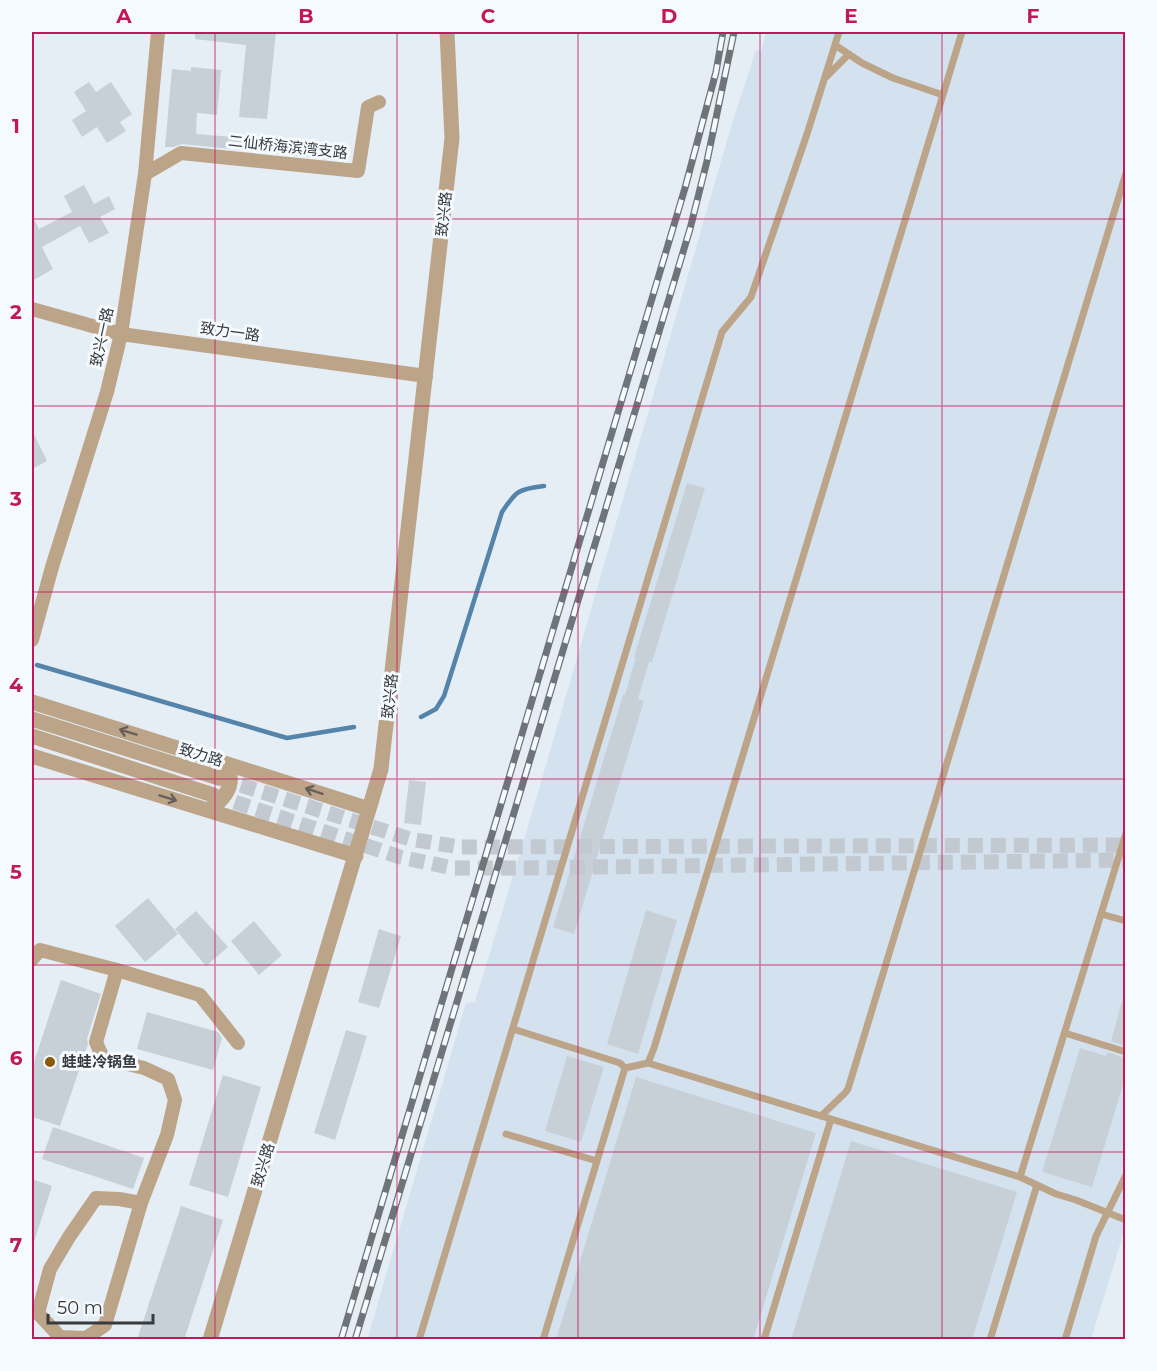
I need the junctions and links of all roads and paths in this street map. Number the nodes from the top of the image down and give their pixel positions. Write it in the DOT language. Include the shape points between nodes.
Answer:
graph roads {
  1 [pos="158,32"];
  2 [pos="447,32"];
  3 [pos="839,32"];
  4 [pos="962,32"];
  5 [pos="835,45"];
  6 [pos="849,54"];
  7 [pos="824,78"];
  8 [pos="943,94"];
  9 [pos="379,102"];
  10 [pos="1125,172"];
  11 [pos="145,174"];
  12 [pos="32,309"];
  13 [pos="121,334"];
  14 [pos="426,376"];
  15 [pos="32,640"];
  16 [pos="32,702"];
  17 [pos="32,719"];
  18 [pos="32,736"];
  19 [pos="32,756"];
  20 [pos="222,762"];
  21 [pos="219,778"];
  22 [pos="213,795"];
  23 [pos="369,809"];
  24 [pos="207,810"];
  25 [pos="1125,833"];
  26 [pos="356,856"];
  27 [pos="1101,914"];
  28 [pos="1125,921"];
  29 [pos="32,959"];
  30 [pos="117,970"];
  31 [pos="513,1029"];
  32 [pos="1065,1033"];
  33 [pos="238,1043"];
  34 [pos="1125,1052"];
  35 [pos="648,1064"];
  36 [pos="625,1068"];
  37 [pos="821,1116"];
  38 [pos="831,1119"];
  39 [pos="506,1134"];
  40 [pos="597,1161"];
  41 [pos="1125,1175"];
  42 [pos="1020,1177"];
  43 [pos="1037,1185"];
  44 [pos="141,1203"];
  45 [pos="1106,1213"];
  46 [pos="1125,1220"];
  47 [pos="35,1312"];
  48 [pos="210,1340"];
  49 [pos="419,1340"];
  50 [pos="543,1340"];
  51 [pos="764,1340"];
  52 [pos="990,1340"];
  53 [pos="1065,1340"];
  1 -- 11 [label="street, 致兴一路"];
  2 -- 14 [label="street, 致兴路" via="453,138"];
  3 -- 5 [label="lane"];
  4 -- 8 [label="lane"];
  5 -- 6 [label="lane"];
  5 -- 7 [label="lane"];
  6 -- 7 [label="lane"];
  6 -- 8 [label="lane" via="893,78"];
  7 -- 31 [label="lane" via="751,297 722,332"];
  8 -- 35 [label="lane"];
  9 -- 11 [label="street, 二仙桥海滨湾支路" via="368,107 358,171 181,153"];
  10 -- 37 [label="lane" via="848,1089"];
  11 -- 13 [label="street, 致兴一路"];
  12 -- 13 [label="street, 致力一路"];
  13 -- 14 [label="street, 致力一路"];
  13 -- 15 [label="street, 致兴一路"];
  14 -- 23 [label="street, 致兴路" via="381,769"];
  20 -- 16 [label="street, 致力路, one-way"];
  17 -- 21 [label="street, 致力路"];
  18 -- 22 [label="street"];
  19 -- 24 [label="street, one-way"];
  23 -- 20 [label="street, 致力路, one-way"];
  20 -- 24 [label="street" via="229,770 228,790 216,806"];
  23 -- 26 [label="street, 致兴路"];
  24 -- 26 [label="street"];
  25 -- 27 [label="lane"];
  26 -- 48 [label="street, 致兴路"];
  27 -- 28 [label="lane"];
  27 -- 32 [label="lane"];
  29 -- 30 [label="street" via="40,950"];
  30 -- 33 [label="street" via="200,995"];
  30 -- 44 [label="street" via="96,1042 103,1058 144,1068 168,1079 175,1100 167,1135"];
  31 -- 36 [label="lane" via="620,1062"];
  31 -- 49 [label="lane"];
  32 -- 34 [label="lane"];
  32 -- 42 [label="lane"];
  35 -- 36 [label="lane"];
  35 -- 37 [label="lane"];
  36 -- 40 [label="lane"];
  37 -- 38 [label="lane"];
  38 -- 42 [label="lane"];
  38 -- 51 [label="lane"];
  39 -- 40 [label="lane"];
  40 -- 50 [label="lane"];
  41 -- 45 [label="lane"];
  42 -- 43 [label="lane"];
  43 -- 45 [label="lane"];
  43 -- 52 [label="lane"];
  44 -- 47 [label="street" via="96,1198 50,1269"];
  44 -- 47 [label="street" via="105,1325 86,1338 60,1337"];
  45 -- 46 [label="lane"];
  45 -- 53 [label="lane"];
}
